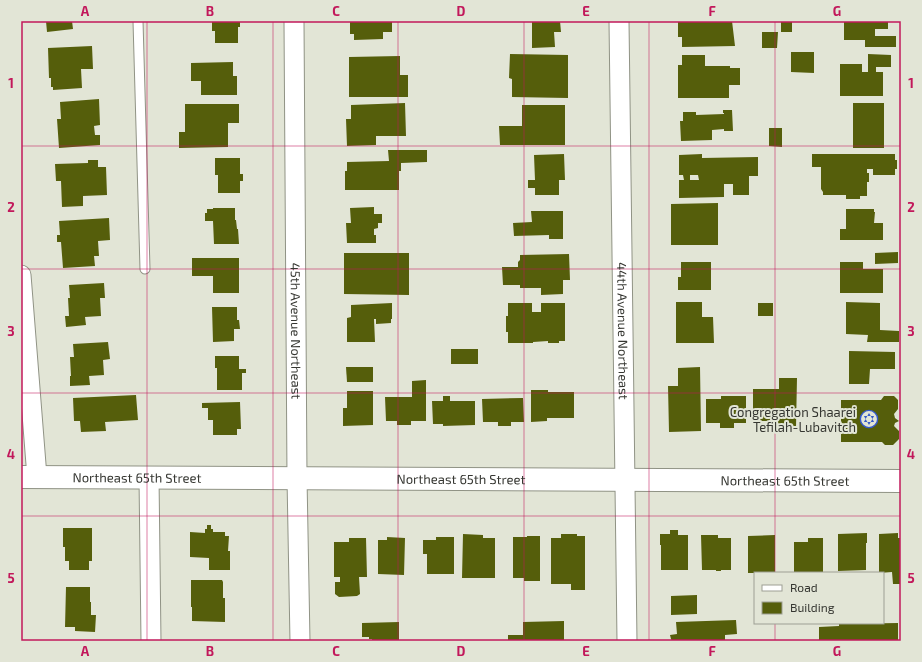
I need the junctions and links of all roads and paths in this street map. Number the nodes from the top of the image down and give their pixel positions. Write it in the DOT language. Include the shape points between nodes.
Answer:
graph roads {
  1 [pos="138,21"];
  2 [pos="294,21"];
  3 [pos="619,21"];
  4 [pos="145,269"];
  5 [pos="21,275"];
  6 [pos="29,477"];
  7 [pos="149,478"];
  8 [pos="297,478"];
  9 [pos="625,479"];
  10 [pos="901,480"];
  11 [pos="151,641"];
  12 [pos="300,641"];
  13 [pos="627,641"];
  1 -- 4 [label="lane"];
  2 -- 8 [label="street, 45th Avenue Northeast"];
  3 -- 9 [label="street, 44th Avenue Northeast"];
  5 -- 6 [label="street"];
  6 -- 7 [label="main road, Northeast 65th Street"];
  7 -- 8 [label="main road, Northeast 65th Street"];
  7 -- 11 [label="street"];
  8 -- 9 [label="main road, Northeast 65th Street"];
  8 -- 12 [label="street, 45th Avenue Northeast"];
  9 -- 10 [label="main road, Northeast 65th Street"];
  9 -- 13 [label="street, 44th Avenue Northeast"];
}
